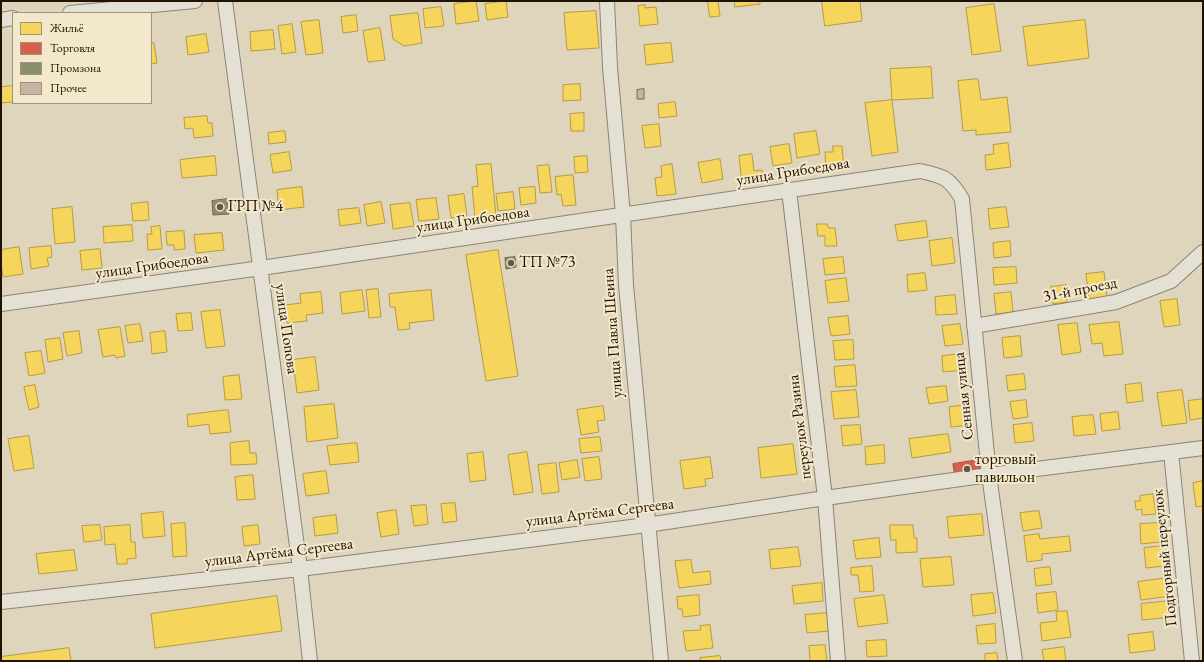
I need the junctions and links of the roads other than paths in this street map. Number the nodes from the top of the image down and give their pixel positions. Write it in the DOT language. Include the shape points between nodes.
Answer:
graph roads {
  1 [pos="195,1"];
  2 [pos="225,1"];
  3 [pos="607,1"];
  4 [pos="80,12"];
  5 [pos="12,18"];
  6 [pos="1,20"];
  7 [pos="948,180"];
  8 [pos="789,190"];
  9 [pos="623,215"];
  10 [pos="1203,252"];
  11 [pos="261,268"];
  12 [pos="1,304"];
  13 [pos="974,326"];
  14 [pos="1203,448"];
  15 [pos="1171,452"];
  16 [pos="989,475"];
  17 [pos="825,498"];
  18 [pos="647,525"];
  19 [pos="300,568"];
  20 [pos="1,602"];
  21 [pos="310,661"];
  22 [pos="661,661"];
  23 [pos="838,661"];
  24 [pos="1015,661"];
  25 [pos="1192,661"];
  1 -- 4 [label="street"];
  2 -- 11 [label="street, улица Попова"];
  3 -- 9 [label="street, улица Павла Шеина"];
  5 -- 6 [label="street"];
  7 -- 8 [label="street, улица Грибоедова" via="940,175 920,170"];
  7 -- 13 [label="street, Сенная улица" via="962,199"];
  8 -- 9 [label="street, улица Грибоедова"];
  8 -- 17 [label="street, переулок Разина"];
  9 -- 11 [label="street, улица Грибоедова"];
  9 -- 18 [label="street, улица Павла Шеина" via="626,285"];
  10 -- 13 [label="street, 31-й проезд" via="1171,281 1116,302"];
  11 -- 12 [label="street, улица Грибоедова"];
  11 -- 19 [label="street, улица Попова"];
  13 -- 16 [label="street, Сенная улица"];
  14 -- 15 [label="street, улица Артёма Сергеева"];
  15 -- 16 [label="street, улица Артёма Сергеева"];
  15 -- 25 [label="street, Подгорный переулок"];
  16 -- 17 [label="street, улица Артёма Сергеева"];
  16 -- 24 [label="street, Сенная улица"];
  17 -- 18 [label="street, улица Артёма Сергеева"];
  17 -- 23 [label="street, переулок Разина"];
  18 -- 19 [label="street, улица Артёма Сергеева"];
  18 -- 22 [label="street, улица Павла Шеина"];
  19 -- 20 [label="street, улица Артёма Сергеева"];
  19 -- 21 [label="street, улица Попова"];
}
